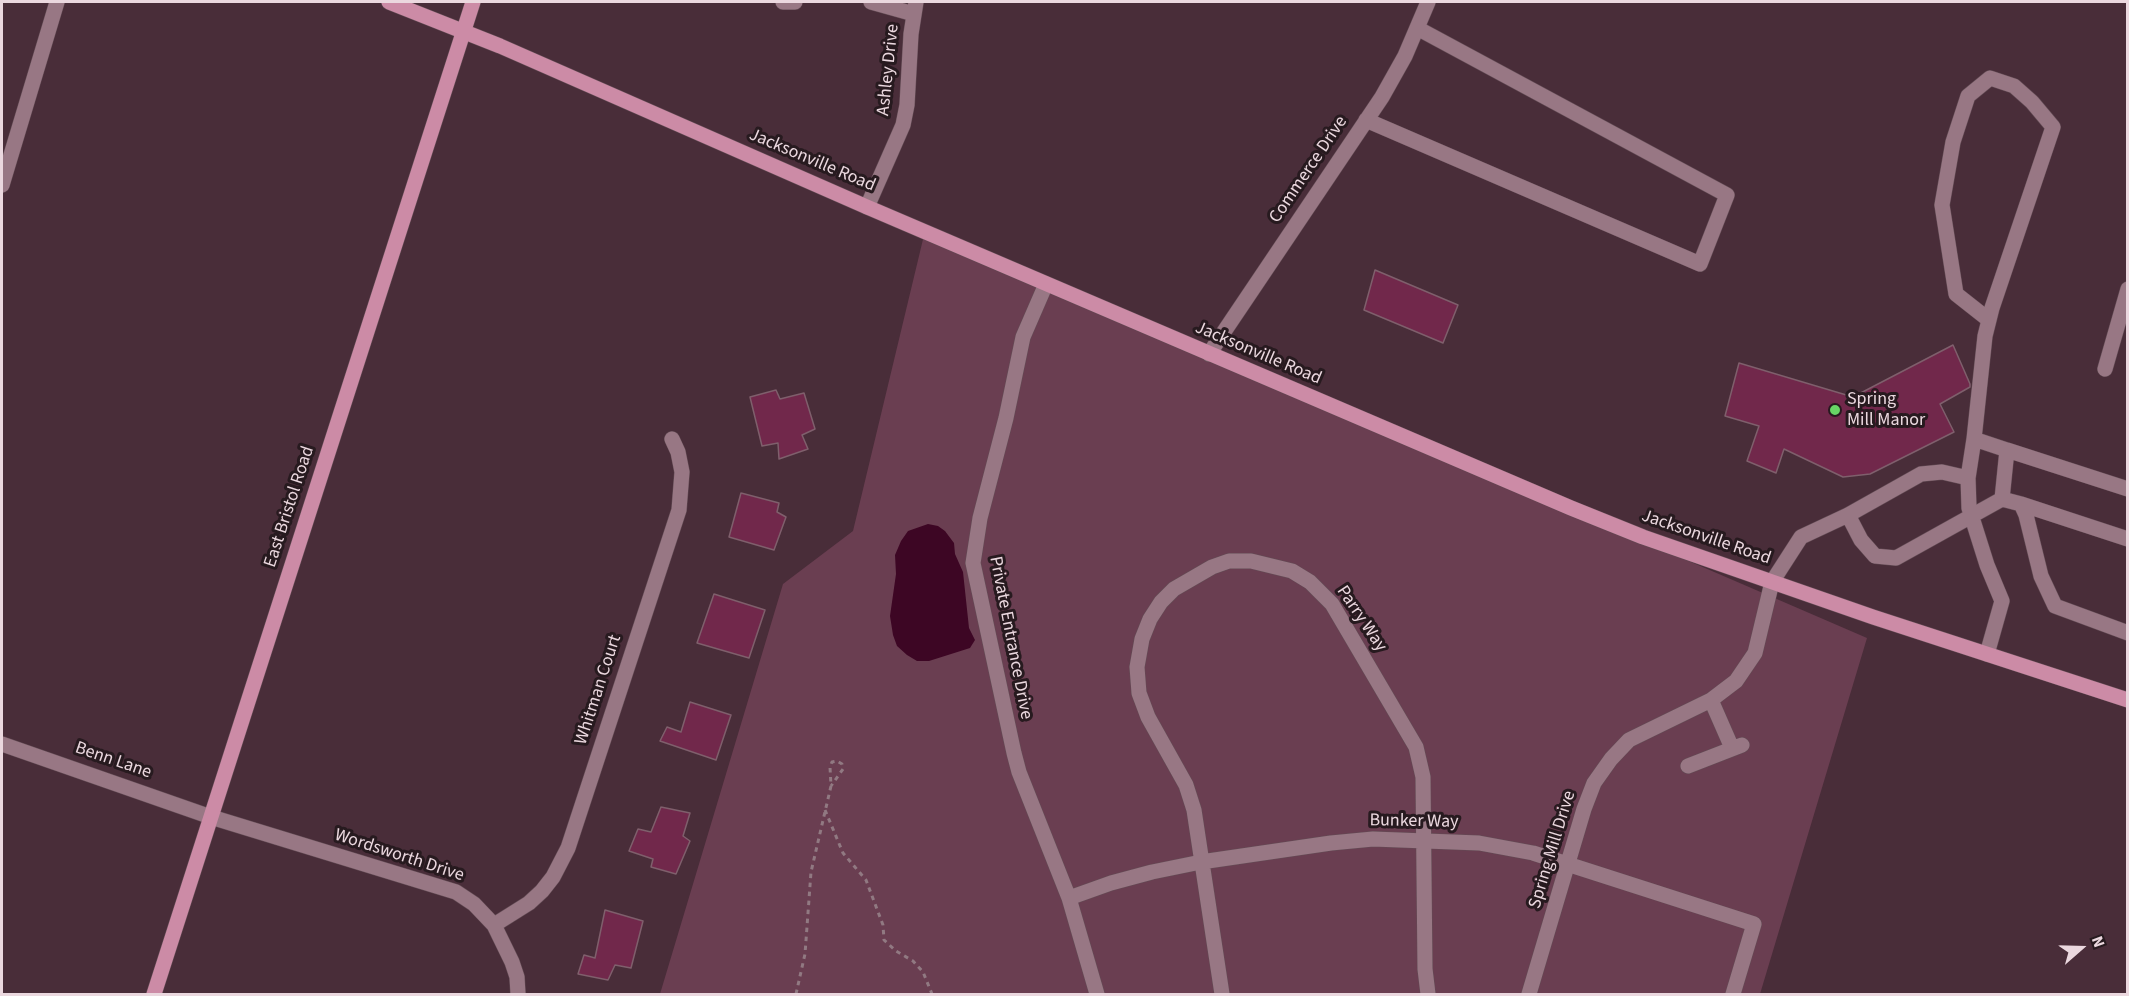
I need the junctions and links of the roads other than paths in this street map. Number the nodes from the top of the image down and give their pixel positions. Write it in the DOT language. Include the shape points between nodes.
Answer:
graph roads {
  1 [pos="57,2"];
  2 [pos="389,2"];
  3 [pos="473,2"];
  4 [pos="783,2"];
  5 [pos="795,2"];
  6 [pos="871,2"];
  7 [pos="1428,2"];
  8 [pos="915,8"];
  9 [pos="1417,28"];
  10 [pos="463,31"];
  11 [pos="1366,120"];
  12 [pos="2,184"];
  13 [pos="867,207"];
  14 [pos="1046,284"];
  15 [pos="2127,289"];
  16 [pos="1989,320"];
  17 [pos="1209,354"];
  18 [pos="2105,369"];
  19 [pos="672,439"];
  20 [pos="1974,439"];
  21 [pos="2007,450"];
  22 [pos="1968,478"];
  23 [pos="2127,489"];
  24 [pos="2002,499"];
  25 [pos="2021,504"];
  26 [pos="1848,515"];
  27 [pos="1972,517"];
  28 [pos="2127,539"];
  29 [pos="1772,582"];
  30 [pos="2127,633"];
  31 [pos="1987,654"];
  32 [pos="1711,700"];
  33 [pos="2127,700"];
  34 [pos="2,744"];
  35 [pos="1688,766"];
  36 [pos="211,817"];
  37 [pos="1424,840"];
  38 [pos="1201,862"];
  39 [pos="1569,866"];
  40 [pos="1069,898"];
  41 [pos="494,925"];
  42 [pos="154,994"];
  43 [pos="518,994"];
  44 [pos="1097,994"];
  45 [pos="1221,994"];
  46 [pos="1428,994"];
  47 [pos="1530,994"];
  48 [pos="1733,994"];
  1 -- 12 [label="street"];
  2 -- 10 [label="main road, Jacksonville Road"];
  3 -- 10 [label="main road, East Bristol Road"];
  4 -- 5 [label="street"];
  6 -- 8 [label="street"];
  7 -- 9 [label="street, Commerce Drive"];
  8 -- 13 [label="street, Ashley Drive" via="903,125"];
  9 -- 11 [label="street, Commerce Drive" via="1398,71"];
  9 -- 11 [label="street" via="1727,195 1700,264"];
  10 -- 13 [label="main road, Jacksonville Road"];
  10 -- 36 [label="main road, East Bristol Road"];
  11 -- 17 [label="street, Commerce Drive"];
  13 -- 14 [label="main road, Jacksonville Road"];
  14 -- 17 [label="main road, Jacksonville Road"];
  14 -- 40 [label="street, Private Entrance Drive" via="1023,337 973,563 1019,772"];
  15 -- 18 [label="street"];
  16 -- 16 [label="street" via="2053,127 2014,86 1990,78 1968,96 1953,142 1942,205 1956,294"];
  16 -- 20 [label="street"];
  17 -- 29 [label="main road, Jacksonville Road" via="1643,537"];
  19 -- 41 [label="street, Whitman Court" via="682,472 679,510 568,848 542,891"];
  20 -- 21 [label="street"];
  20 -- 22 [label="street"];
  21 -- 23 [label="street"];
  21 -- 24 [label="street"];
  22 -- 26 [label="street, Spring Mill Drive" via="1942,472 1921,474"];
  22 -- 27 [label="street"];
  24 -- 25 [label="street"];
  24 -- 27 [label="street"];
  25 -- 28 [label="street"];
  25 -- 30 [label="street" via="2041,576 2055,606"];
  26 -- 27 [label="street" via="1875,556 1896,558"];
  26 -- 29 [label="street, Spring Mill Drive" via="1801,537"];
  27 -- 31 [label="street" via="2002,601"];
  29 -- 31 [label="main road, Jacksonville Road"];
  29 -- 32 [label="street, Spring Mill Drive" via="1755,653 1736,681"];
  31 -- 33 [label="main road, Jacksonville Road"];
  32 -- 35 [label="street" via="1737,747"];
  32 -- 39 [label="street, Spring Mill Drive" via="1629,740 1611,759 1594,783"];
  34 -- 36 [label="street, Benn Lane"];
  36 -- 41 [label="street, Wordsworth Drive" via="456,892"];
  36 -- 42 [label="main road, East Bristol Road"];
  37 -- 38 [label="street, Bunker Way" via="1331,843"];
  37 -- 38 [label="street, Parry Way" via="1423,777 1416,747 1332,604 1310,582 1292,572 1251,561 1229,561 1197,574 1161,602 1142,639 1137,667 1139,693 1148,717 1186,785 1194,810"];
  37 -- 39 [label="street, Bunker Way" via="1505,847"];
  37 -- 46 [label="street, Parry Way"];
  38 -- 40 [label="street, Bunker Way" via="1133,877"];
  38 -- 45 [label="street, Parry Way"];
  39 -- 47 [label="street, Spring Mill Drive"];
  39 -- 48 [label="street, Bunker Way" via="1754,924"];
  40 -- 44 [label="street, Private Entrance Drive"];
  41 -- 43 [label="street, Wordsworth Drive" via="512,962"];
}
